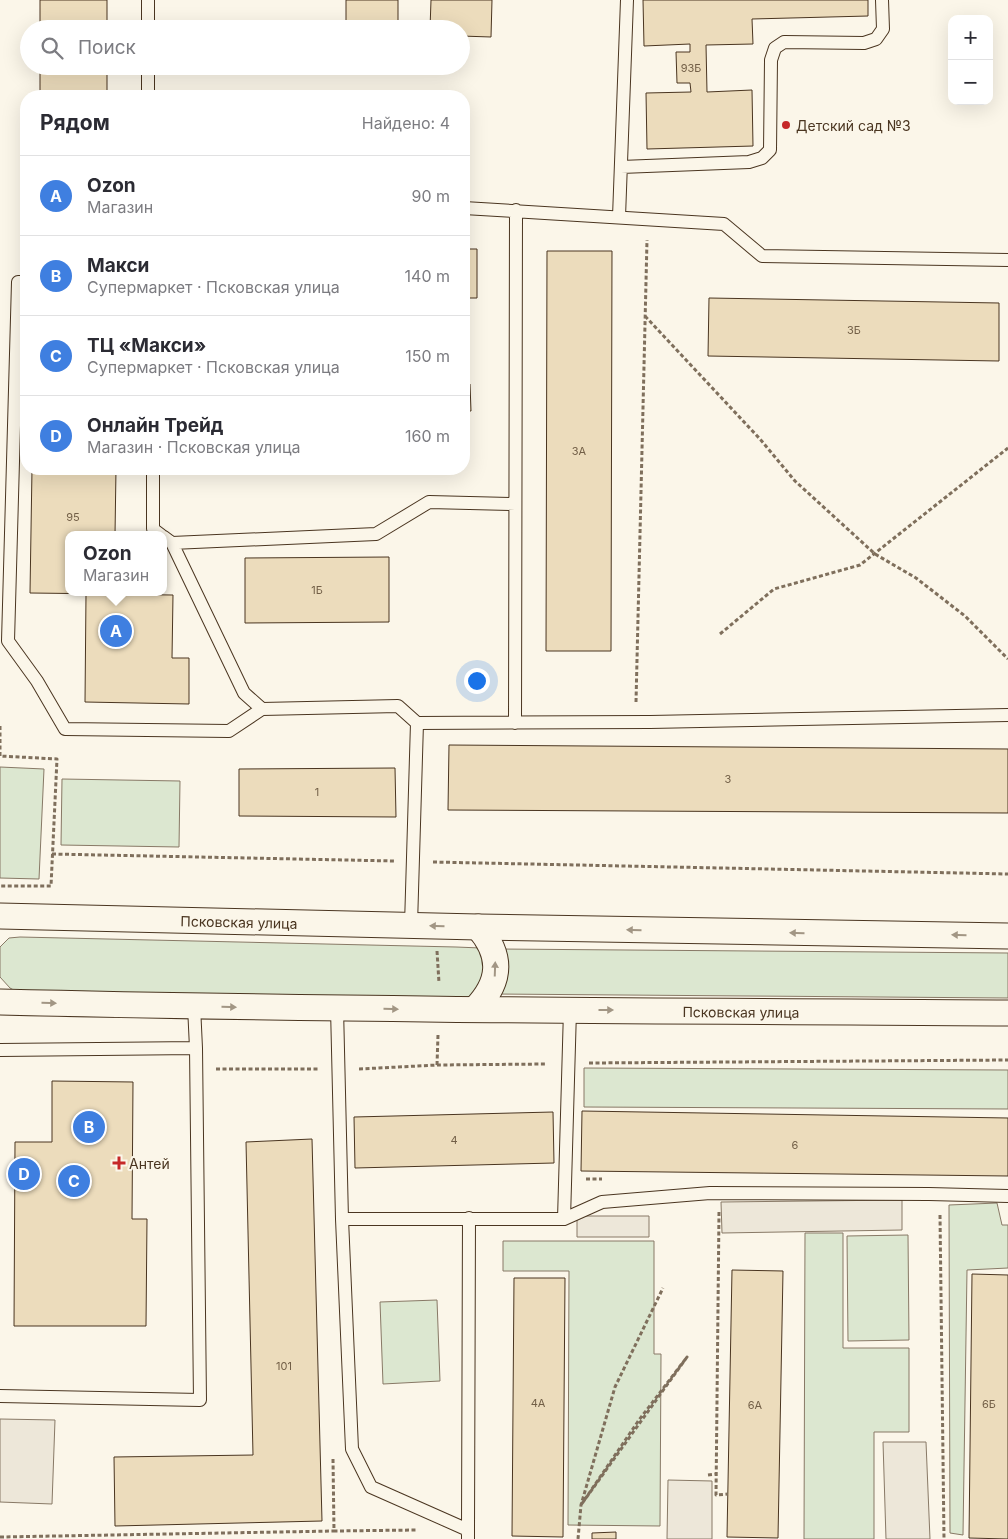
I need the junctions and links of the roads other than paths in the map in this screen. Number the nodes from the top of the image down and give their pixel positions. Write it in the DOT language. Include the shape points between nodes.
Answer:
graph roads {
  1 [pos="148,0"];
  2 [pos="627,0"];
  3 [pos="882,0"];
  4 [pos="148,20"];
  5 [pos="148,75"];
  6 [pos="148,90"];
  7 [pos="621,166"];
  8 [pos="470,208"];
  9 [pos="516,210"];
  10 [pos="619,217"];
  11 [pos="1008,260"];
  12 [pos="20,282"];
  13 [pos="153,475"];
  14 [pos="515,504"];
  15 [pos="156,531"];
  16 [pos="167,538"];
  17 [pos="167,540"];
  18 [pos="262,709"];
  19 [pos="1008,715"];
  20 [pos="416,723"];
  21 [pos="515,723"];
  22 [pos="0,916"];
  23 [pos="411,925"];
  24 [pos="478,927"];
  25 [pos="1008,936"];
  26 [pos="0,1002"];
  27 [pos="194,1006"];
  28 [pos="337,1008"];
  29 [pos="476,1009"];
  30 [pos="570,1010"];
  31 [pos="1008,1013"];
  32 [pos="196,1048"];
  33 [pos="0,1050"];
  34 [pos="1008,1196"];
  35 [pos="468,1218"];
  36 [pos="342,1219"];
  37 [pos="564,1219"];
  38 [pos="0,1396"];
  39 [pos="468,1534"];
  1 -- 4 [label="lane"];
  2 -- 7 [label="lane"];
  3 -- 7 [label="lane" via="883,29 876,39 864,43 784,42 775,48 770,150 762,158 749,162"];
  5 -- 6 [label="lane"];
  7 -- 10 [label="lane"];
  8 -- 9 [label="lane"];
  9 -- 10 [label="lane"];
  9 -- 14 [label="lane"];
  10 -- 11 [label="lane" via="724,224 762,256"];
  12 -- 18 [label="lane" via="8,641 37,681 65,729 229,732"];
  13 -- 15 [label="lane" via="153,529"];
  14 -- 16 [label="lane" via="429,502 376,534"];
  14 -- 21 [label="lane"];
  17 -- 18 [label="lane" via="244,693"];
  18 -- 20 [label="lane" via="398,706"];
  19 -- 21 [label="lane"];
  20 -- 21 [label="lane"];
  20 -- 23 [label="lane"];
  22 -- 23 [label="street, Псковская улица"];
  24 -- 23 [label="street, Псковская улица, one-way"];
  25 -- 24 [label="street, Псковская улица, one-way"];
  29 -- 24 [label="street, one-way" via="490,991 496,969 488,938"];
  26 -- 27 [label="street, Псковская улица, one-way"];
  27 -- 28 [label="street, Псковская улица, one-way"];
  27 -- 32 [label="lane"];
  28 -- 29 [label="street, Псковская улица, one-way"];
  28 -- 36 [label="lane"];
  29 -- 30 [label="street, Псковская улица"];
  30 -- 31 [label="street, Псковская улица, one-way"];
  30 -- 37 [label="lane"];
  32 -- 33 [label="lane"];
  32 -- 38 [label="lane" via="200,1400"];
  34 -- 37 [label="lane" via="719,1193 602,1202"];
  35 -- 36 [label="lane"];
  35 -- 37 [label="lane"];
  35 -- 39 [label="lane"];
  36 -- 39 [label="lane" via="352,1449 371,1487"];
}
